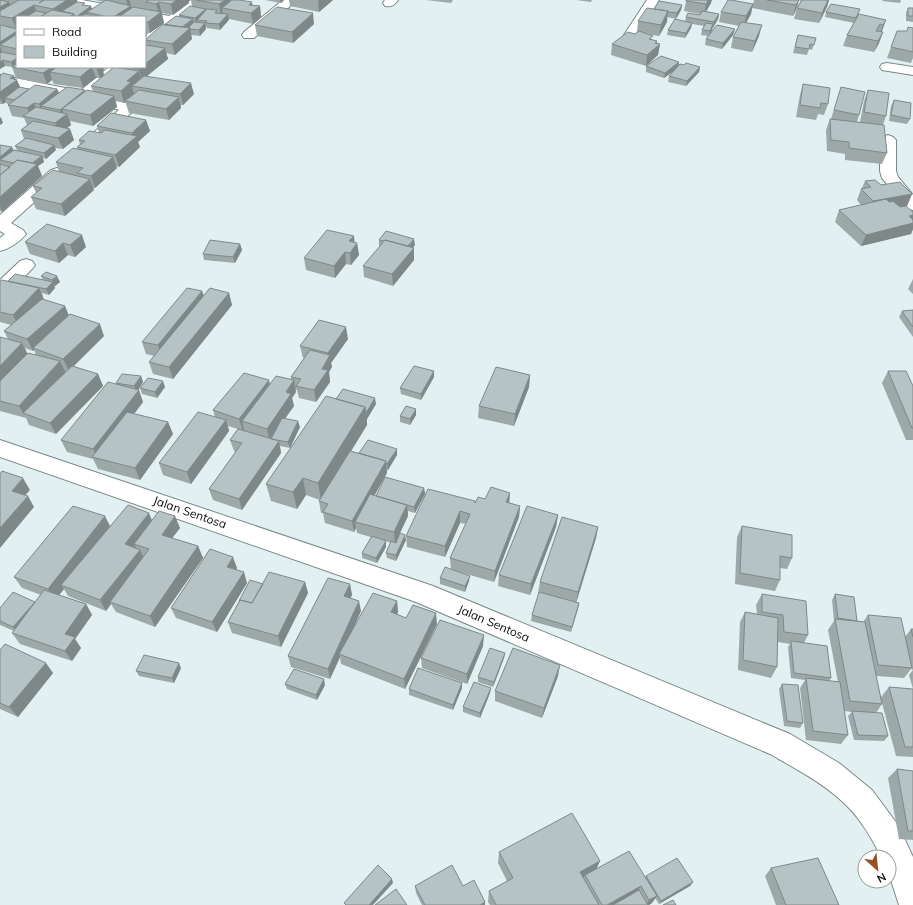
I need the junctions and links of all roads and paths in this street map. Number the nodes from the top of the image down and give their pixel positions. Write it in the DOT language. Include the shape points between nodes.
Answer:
graph roads {
  1 [pos="61,0"];
  2 [pos="199,0"];
  3 [pos="291,0"];
  4 [pos="653,0"];
  5 [pos="108,9"];
  6 [pos="98,16"];
  7 [pos="171,20"];
  8 [pos="249,35"];
  9 [pos="631,35"];
  10 [pos="146,42"];
  11 [pos="887,67"];
  12 [pos="117,68"];
  13 [pos="913,71"];
  14 [pos="20,72"];
  15 [pos="4,80"];
  16 [pos="83,96"];
  17 [pos="888,140"];
  18 [pos="86,147"];
  19 [pos="68,162"];
  20 [pos="913,205"];
  21 [pos="0,224"];
  22 [pos="0,246"];
  23 [pos="26,265"];
  24 [pos="0,290"];
  25 [pos="0,448"];
  26 [pos="913,901"];
  1 -- 5 [label="street"];
  2 -- 7 [label="street"];
  3 -- 8 [label="street"];
  4 -- 9 [label="street"];
  5 -- 6 [label="street"];
  5 -- 7 [label="street"];
  7 -- 10 [label="street"];
  11 -- 13 [label="street"];
  12 -- 16 [label="street"];
  14 -- 15 [label="street"];
  15 -- 16 [label="street"];
  16 -- 18 [label="street" via="126,107 126,111"];
  17 -- 20 [label="street" via="890,178"];
  19 -- 21 [label="street"];
  21 -- 22 [label="street" via="17,234"];
  23 -- 24 [label="street"];
  25 -- 26 [label="street, Jalan Sentosa" via="424,594 780,744 829,773 862,800 888,836 907,878"];
}
